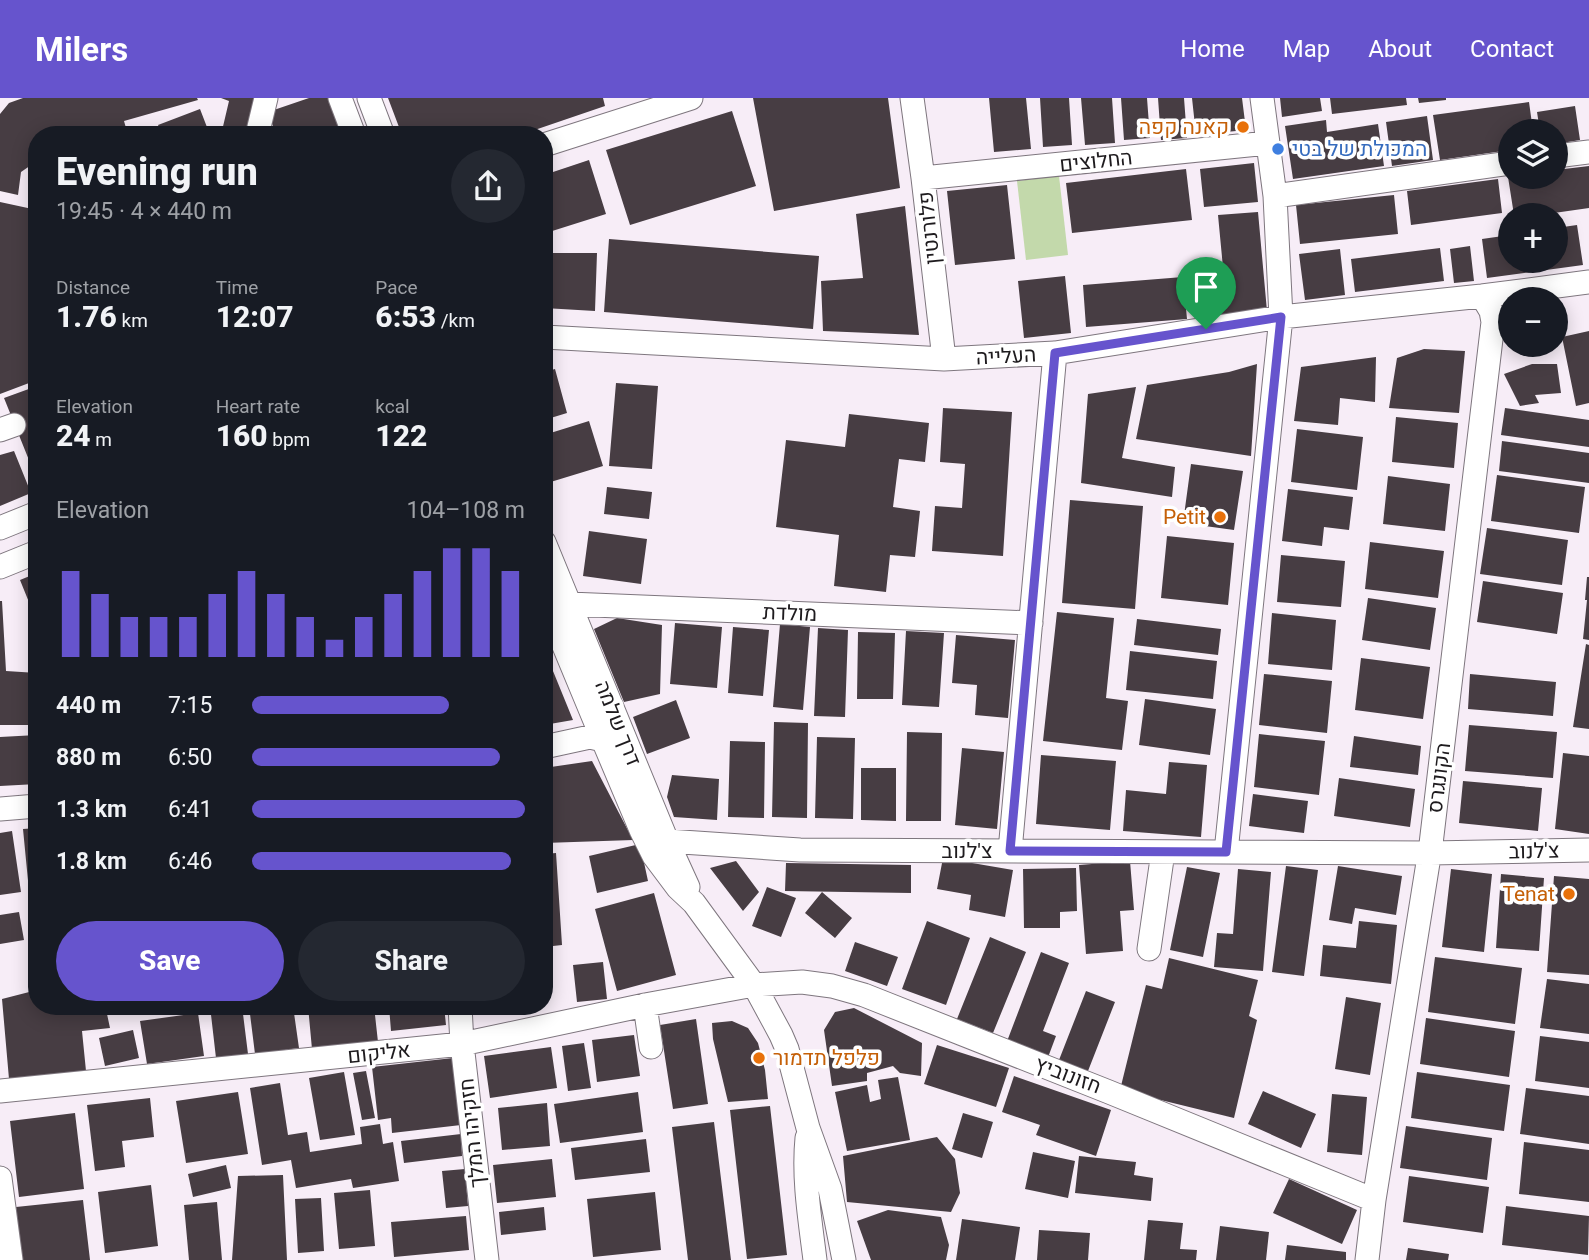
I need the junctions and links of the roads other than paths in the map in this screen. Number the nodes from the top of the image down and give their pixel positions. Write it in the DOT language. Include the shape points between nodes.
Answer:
graph roads {
  1 [pos="266,98"];
  2 [pos="340,98"];
  3 [pos="369,98"];
  4 [pos="691,98"];
  5 [pos="912,98"];
  6 [pos="1262,98"];
  7 [pos="259,126"];
  8 [pos="351,126"];
  9 [pos="380,126"];
  10 [pos="553,142"];
  11 [pos="1268,143"];
  12 [pos="1589,152"];
  13 [pos="1568,155"];
  14 [pos="1498,165"];
  15 [pos="923,178"];
  16 [pos="1275,196"];
  17 [pos="1589,282"];
  18 [pos="1482,296"];
  19 [pos="1281,317"];
  20 [pos="553,337"];
  21 [pos="1055,353"];
  22 [pos="944,359"];
  23 [pos="28,517"];
  24 [pos="0,528"];
  25 [pos="28,556"];
  26 [pos="0,567"];
  27 [pos="555,605"];
  28 [pos="1031,622"];
  29 [pos="603,740"];
  30 [pos="553,745"];
  31 [pos="28,807"];
  32 [pos="0,809"];
  33 [pos="641,830"];
  34 [pos="667,841"];
  35 [pos="1589,850"];
  36 [pos="1010,851"];
  37 [pos="1163,852"];
  38 [pos="1226,852"];
  39 [pos="1430,853"];
  40 [pos="694,903"];
  41 [pos="1149,950"];
  42 [pos="754,985"];
  43 [pos="645,1005"];
  44 [pos="461,1015"];
  45 [pos="463,1044"];
  46 [pos="651,1046"];
  47 [pos="0,1091"];
  48 [pos="808,1128"];
  49 [pos="0,1178"];
  50 [pos="1374,1200"];
  51 [pos="812,1236"];
  52 [pos="11,1260"];
  53 [pos="487,1260"];
  54 [pos="804,1260"];
  55 [pos="815,1260"];
  56 [pos="844,1260"];
  57 [pos="1367,1260"];
  1 -- 7 [label="street"];
  2 -- 8 [label="street"];
  3 -- 9 [label="street"];
  4 -- 10 [label="street"];
  5 -- 15 [label="street, פלורנטין"];
  6 -- 11 [label="street"];
  11 -- 15 [label="street, החלוצים"];
  11 -- 16 [label="street"];
  12 -- 13 [label="street"];
  14 -- 16 [label="street"];
  15 -- 22 [label="street, פלורנטין"];
  16 -- 19 [label="street"];
  17 -- 18 [label="street, העלייה"];
  18 -- 19 [label="street, העלייה"];
  18 -- 39 [label="street, הקונגרס" via="1493,322"];
  19 -- 21 [label="street, העלייה"];
  19 -- 38 [label="street"];
  20 -- 22 [label="street, העלייה"];
  21 -- 22 [label="street, העלייה"];
  21 -- 28 [label="street"];
  23 -- 24 [label="street"];
  25 -- 26 [label="street"];
  27 -- 28 [label="street, מולדת"];
  27 -- 29 [label="street, דרך שלמה"];
  27 -- 34 [label="street, דרך שלמה"];
  28 -- 36 [label="street"];
  29 -- 30 [label="street" via="590,737"];
  29 -- 33 [label="street, דרך שלמה"];
  31 -- 32 [label="street"];
  33 -- 34 [label="street, צ'לנוב"];
  33 -- 40 [label="street, דרך שלמה" via="660,865"];
  34 -- 36 [label="street, צ'לנוב" via="800,850"];
  34 -- 40 [label="street, דרך שלמה"];
  35 -- 39 [label="street, צ'לנוב"];
  36 -- 37 [label="street, צ'לנוב"];
  37 -- 38 [label="street, צ'לנוב"];
  37 -- 41 [label="street"];
  38 -- 39 [label="street, צ'לנוב"];
  39 -- 50 [label="street, הקונגרס"];
  40 -- 42 [label="street, דרך שלמה"];
  42 -- 43 [label="street, אליקום"];
  42 -- 48 [label="street, דרך שלמה" via="787,1049"];
  42 -- 50 [label="street, חזונוביץ" via="802,982 864,995"];
  43 -- 45 [label="street, אליקום"];
  43 -- 46 [label="street"];
  44 -- 45 [label="street, חזקיהו המלך"];
  45 -- 47 [label="street, אליקום"];
  45 -- 53 [label="street, חזקיהו המלך"];
  48 -- 51 [label="street, דרך שלמה" via="805,1158"];
  48 -- 56 [label="street, דרך שלמה" via="830,1189"];
  49 -- 52 [label="street"];
  50 -- 57 [label="street, הקונגרס"];
  51 -- 54 [label="street"];
  51 -- 55 [label="street, דרך שלמה"];
}
